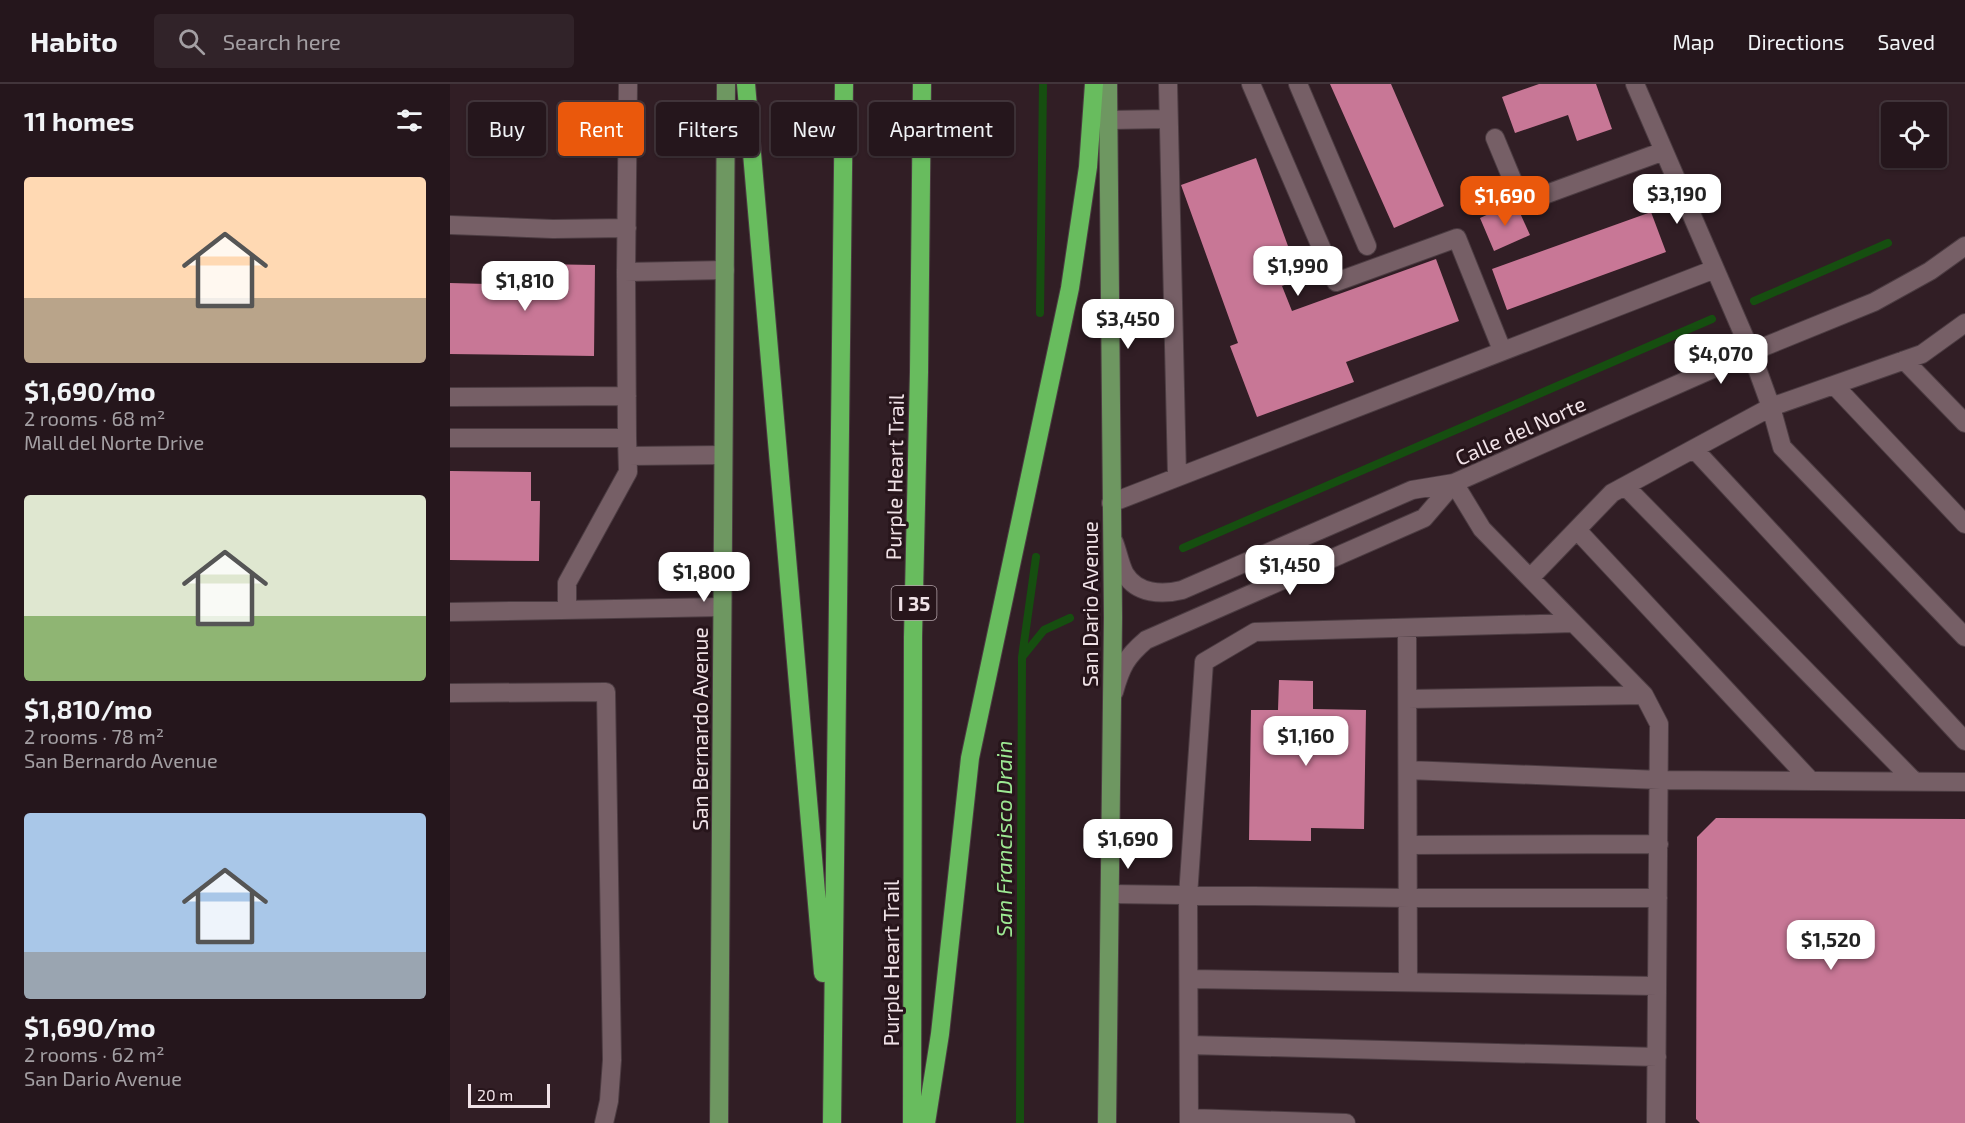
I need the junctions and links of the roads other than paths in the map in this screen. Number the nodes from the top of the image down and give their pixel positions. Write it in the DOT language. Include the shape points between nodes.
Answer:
graph roads {
  1 [pos="628,84"];
  2 [pos="726,84"];
  3 [pos="746,84"];
  4 [pos="844,84"];
  5 [pos="922,84"];
  6 [pos="1094,84"];
  7 [pos="1108,84"];
  8 [pos="1168,84"];
  9 [pos="1251,84"];
  10 [pos="1298,84"];
  11 [pos="1635,84"];
  12 [pos="1168,119"];
  13 [pos="1108,120"];
  14 [pos="1495,138"];
  15 [pos="1664,151"];
  16 [pos="450,225"];
  17 [pos="627,228"];
  18 [pos="1367,246"];
  19 [pos="1965,246"];
  20 [pos="1715,269"];
  21 [pos="725,270"];
  22 [pos="626,272"];
  23 [pos="1962,330"];
  24 [pos="1502,350"];
  25 [pos="1751,352"];
  26 [pos="1904,360"];
  27 [pos="1834,384"];
  28 [pos="450,396"];
  29 [pos="627,396"];
  30 [pos="1771,407"];
  31 [pos="1965,423"];
  32 [pos="450,438"];
  33 [pos="627,447"];
  34 [pos="1694,449"];
  35 [pos="723,455"];
  36 [pos="1177,476"];
  37 [pos="1454,483"];
  38 [pos="1625,486"];
  39 [pos="1111,503"];
  40 [pos="1965,524"];
  41 [pos="1577,530"];
  42 [pos="1111,533"];
  43 [pos="1530,578"];
  44 [pos="722,607"];
  45 [pos="567,610"];
  46 [pos="450,612"];
  47 [pos="1574,623"];
  48 [pos="1407,628"];
  49 [pos="1965,637"];
  50 [pos="450,693"];
  51 [pos="1644,695"];
  52 [pos="1408,699"];
  53 [pos="1112,702"];
  54 [pos="1965,741"];
  55 [pos="1408,770"];
  56 [pos="1660,780"];
  57 [pos="1811,781"];
  58 [pos="1914,782"];
  59 [pos="1965,782"];
  60 [pos="1659,844"];
  61 [pos="1408,845"];
  62 [pos="1110,894"];
  63 [pos="1188,896"];
  64 [pos="1408,898"];
  65 [pos="1658,898"];
  66 [pos="1189,979"];
  67 [pos="1408,982"];
  68 [pos="1658,986"];
  69 [pos="1189,1046"];
  70 [pos="1657,1057"];
  71 [pos="832,1078"];
  72 [pos="1189,1121"];
  73 [pos="604,1123"];
  74 [pos="719,1123"];
  75 [pos="832,1123"];
  76 [pos="912,1123"];
  77 [pos="926,1123"];
  78 [pos="1107,1123"];
  79 [pos="1346,1123"];
  80 [pos="1656,1123"];
  1 -- 17 [label="street"];
  2 -- 21 [label="main road, San Bernardo Avenue"];
  3 -- 71 [label="highway"];
  4 -- 71 [label="highway"];
  5 -- 76 [label="highway, Purple Heart Trail / I 35" via="913,637"];
  6 -- 77 [label="highway" via="1088,167 1070,288 970,758 940,1034"];
  7 -- 13 [label="main road, San Dario Avenue"];
  8 -- 12 [label="street"];
  9 -- 24 [label="street" via="1336,282 1457,238"];
  10 -- 18 [label="street"];
  11 -- 15 [label="street"];
  12 -- 13 [label="street"];
  12 -- 36 [label="street"];
  13 -- 39 [label="main road, San Dario Avenue"];
  14 -- 15 [label="street" via="1522,203"];
  15 -- 20 [label="street"];
  16 -- 17 [label="street"];
  17 -- 22 [label="street"];
  19 -- 25 [label="street, Calle del Norte" via="1874,302"];
  20 -- 24 [label="street"];
  20 -- 25 [label="street"];
  21 -- 22 [label="street"];
  21 -- 35 [label="main road, San Bernardo Avenue"];
  22 -- 29 [label="street"];
  23 -- 26 [label="street"];
  24 -- 36 [label="street"];
  25 -- 30 [label="street"];
  25 -- 37 [label="street, Calle del Norte"];
  26 -- 27 [label="street"];
  26 -- 31 [label="street"];
  27 -- 30 [label="street"];
  27 -- 40 [label="street"];
  28 -- 29 [label="street"];
  29 -- 33 [label="street"];
  30 -- 34 [label="street"];
  30 -- 49 [label="street" via="1782,447"];
  32 -- 33 [label="street"];
  33 -- 35 [label="street"];
  33 -- 45 [label="street" via="628,472 567,584"];
  34 -- 38 [label="street"];
  34 -- 54 [label="street"];
  35 -- 44 [label="main road, San Bernardo Avenue"];
  36 -- 39 [label="street"];
  37 -- 42 [label="street, Calle del Norte" via="1412,490 1182,590 1167,593 1132,584"];
  37 -- 43 [label="street" via="1482,529"];
  37 -- 53 [label="street" via="1424,518 1146,640 1124,663"];
  38 -- 41 [label="street" via="1612,493"];
  38 -- 58 [label="street"];
  39 -- 42 [label="main road, San Dario Avenue"];
  41 -- 43 [label="street"];
  41 -- 57 [label="street"];
  42 -- 53 [label="main road, San Dario Avenue"];
  43 -- 47 [label="street"];
  44 -- 45 [label="street"];
  44 -- 74 [label="main road, San Bernardo Avenue"];
  45 -- 46 [label="street"];
  47 -- 48 [label="street"];
  47 -- 51 [label="street"];
  48 -- 52 [label="street"];
  48 -- 63 [label="street" via="1255,632 1204,662"];
  50 -- 73 [label="street" via="606,692 612,1060"];
  51 -- 52 [label="street"];
  51 -- 56 [label="street" via="1659,724"];
  52 -- 55 [label="street"];
  53 -- 62 [label="main road, San Dario Avenue"];
  55 -- 56 [label="street"];
  55 -- 61 [label="street"];
  56 -- 57 [label="street"];
  56 -- 60 [label="street"];
  57 -- 58 [label="street"];
  58 -- 59 [label="street"];
  60 -- 61 [label="street"];
  60 -- 65 [label="street"];
  61 -- 64 [label="street"];
  62 -- 63 [label="street"];
  62 -- 78 [label="main road, San Dario Avenue"];
  63 -- 64 [label="street"];
  63 -- 66 [label="street"];
  64 -- 65 [label="street"];
  64 -- 67 [label="street"];
  65 -- 68 [label="street"];
  66 -- 67 [label="street"];
  66 -- 69 [label="street"];
  67 -- 68 [label="street"];
  68 -- 70 [label="street"];
  69 -- 70 [label="street"];
  69 -- 72 [label="street"];
  70 -- 80 [label="street"];
  71 -- 75 [label="highway"];
  72 -- 79 [label="street"];
}
